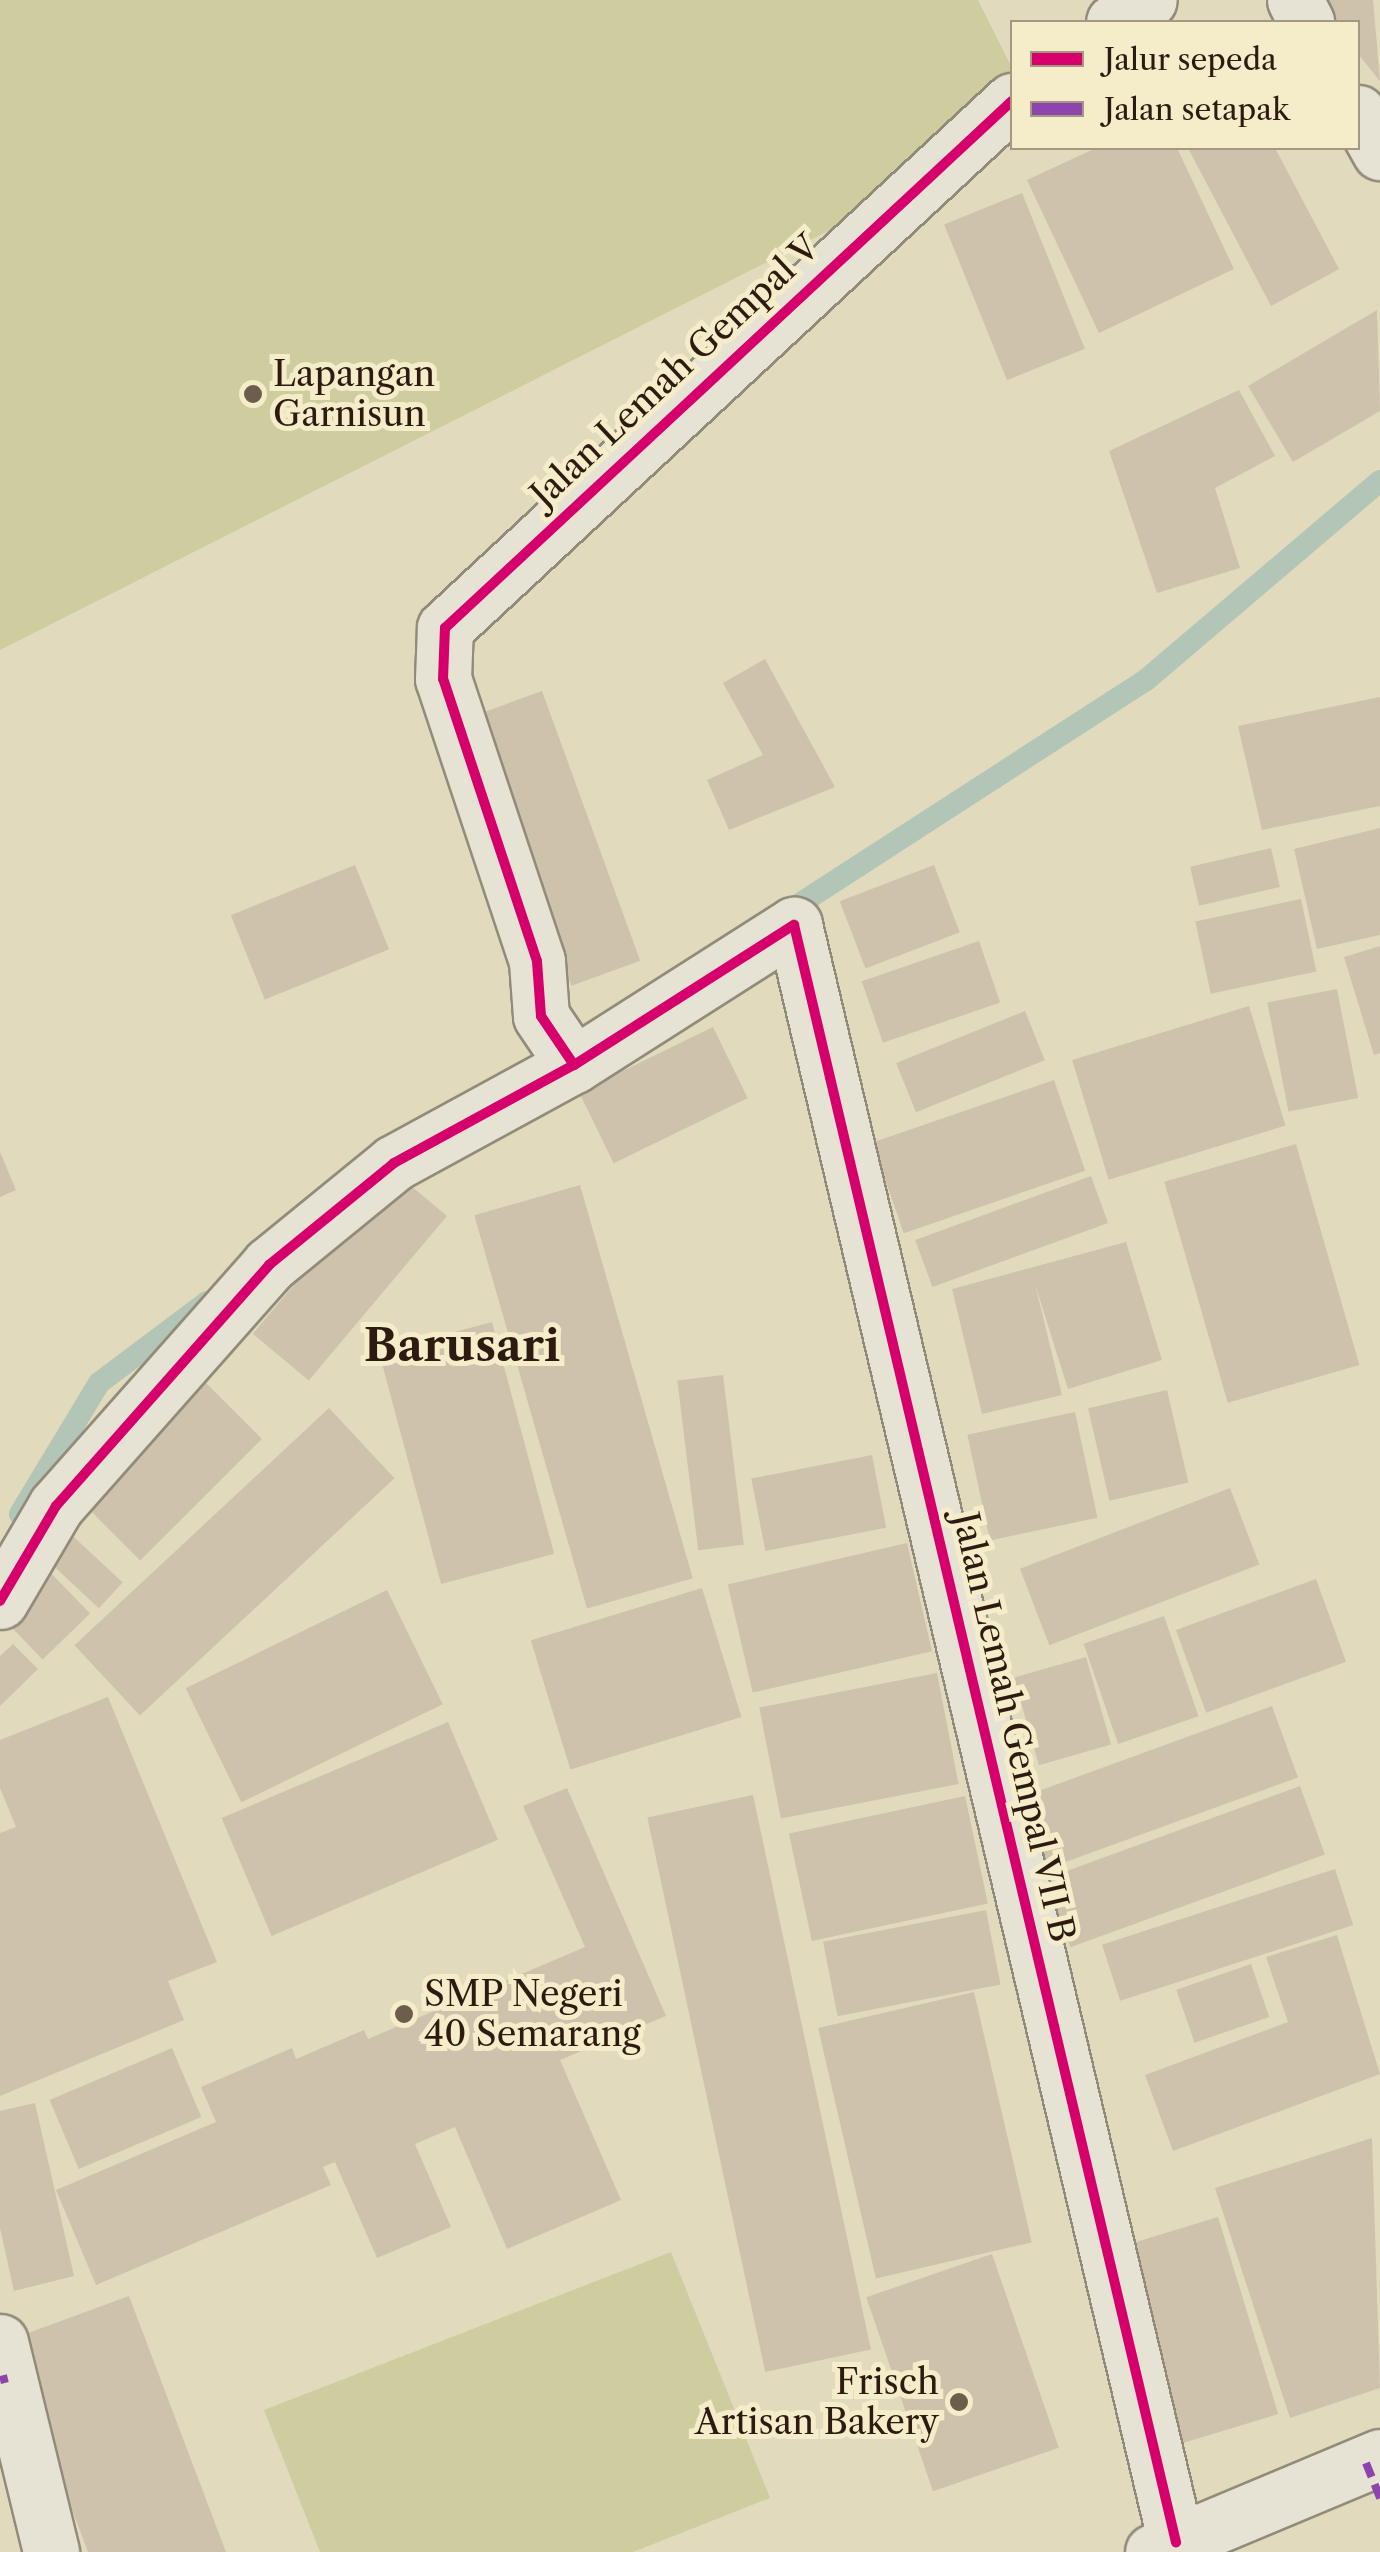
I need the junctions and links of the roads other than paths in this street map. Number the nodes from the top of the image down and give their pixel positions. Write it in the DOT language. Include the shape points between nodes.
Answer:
graph roads {
  1 [pos="1150,0"];
  2 [pos="1117,20"];
  3 [pos="1010,103"];
  4 [pos="1360,117"];
  5 [pos="1380,152"];
  6 [pos="562,1046"];
  7 [pos="0,1601"];
  8 [pos="3,2367"];
  9 [pos="1375,2473"];
  10 [pos="1164,2547"];
  11 [pos="51,2552"];
  1 -- 2 [label="street"];
  3 -- 6 [label="street, Jalan Lemah Gempal V" via="455,612 442,645 448,696"];
  4 -- 5 [label="street"];
  6 -- 7 [label="street" via="394,1163 270,1265 56,1506"];
  6 -- 10 [label="street, Jalan Lemah Gempal VII B" via="794,926"];
  8 -- 11 [label="street"];
  9 -- 10 [label="street"];
}
